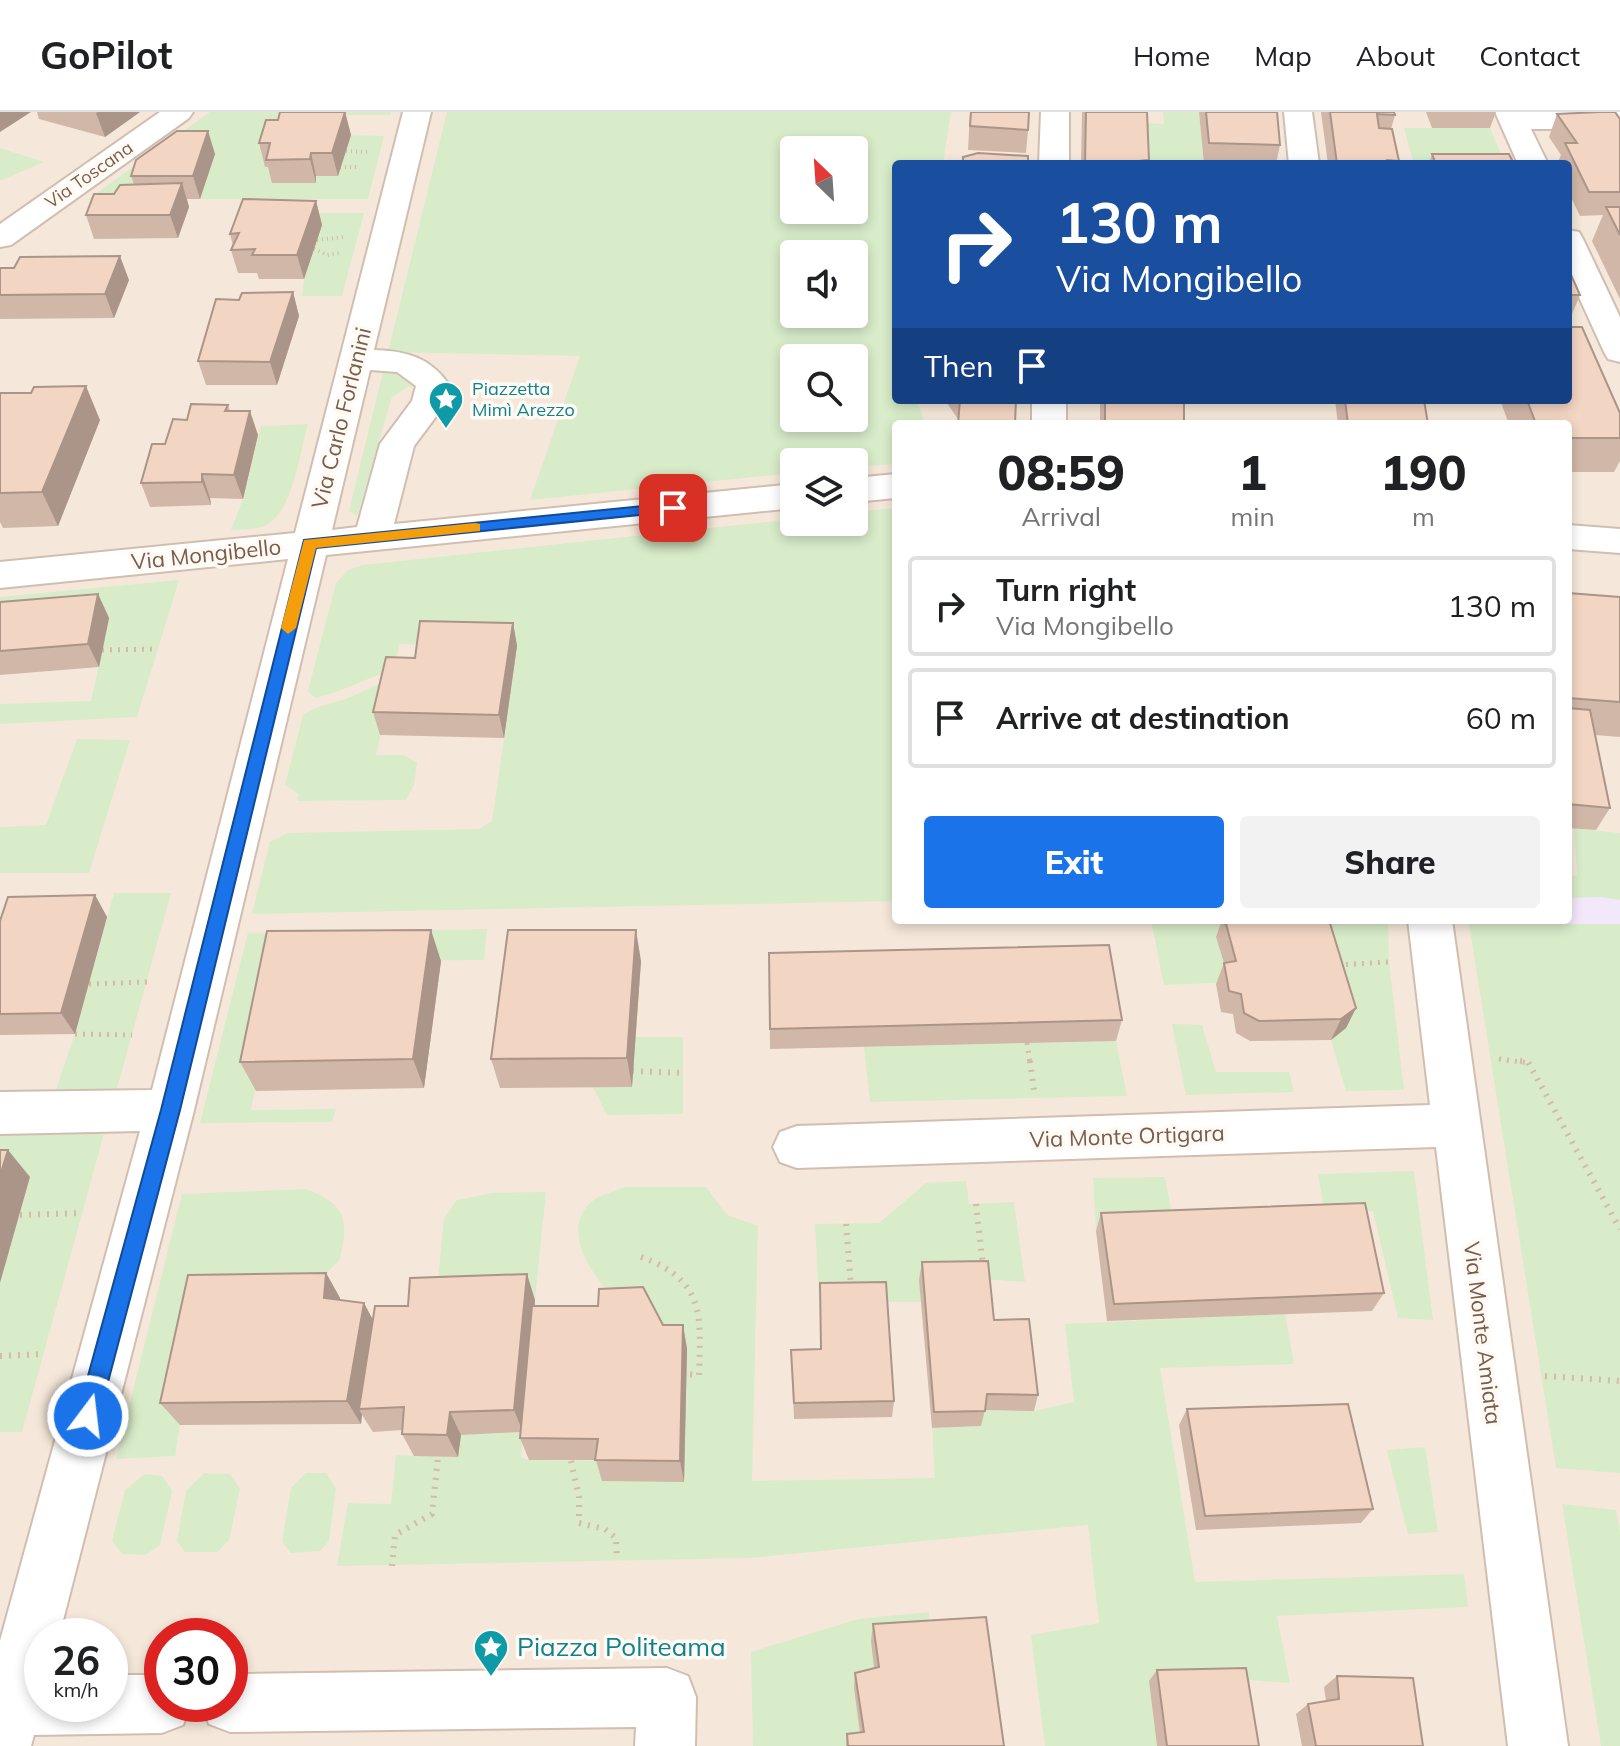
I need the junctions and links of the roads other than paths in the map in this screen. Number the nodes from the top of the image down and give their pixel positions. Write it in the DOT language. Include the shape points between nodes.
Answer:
graph roads {
  1 [pos="179,112"];
  2 [pos="417,112"];
  3 [pos="1055,112"];
  4 [pos="1298,112"];
  5 [pos="1511,116"];
  6 [pos="1620,120"];
  7 [pos="1054,160"];
  8 [pos="1304,160"];
  9 [pos="1531,160"];
  10 [pos="0,238"];
  11 [pos="1572,250"];
  12 [pos="1606,344"];
  13 [pos="355,360"];
  14 [pos="892,486"];
  15 [pos="868,489"];
  16 [pos="780,497"];
  17 [pos="1572,537"];
  18 [pos="372,538"];
  19 [pos="1620,541"];
  20 [pos="309,544"];
  21 [pos="0,575"];
  22 [pos="1431,924"];
  23 [pos="170,1110"];
  24 [pos="0,1113"];
  25 [pos="1456,1125"];
  26 [pos="797,1147"];
  27 [pos="248,1703"];
  28 [pos="144,1707"];
  29 [pos="6,1726"];
  30 [pos="665,1746"];
  31 [pos="1538,1746"];
  1 -- 10 [label="street, Via Toscana"];
  2 -- 13 [label="street, Via Carlo Forlanini"];
  3 -- 7 [label="street"];
  4 -- 8 [label="street"];
  5 -- 6 [label="street"];
  5 -- 9 [label="street"];
  11 -- 12 [label="street"];
  13 -- 18 [label="street" via="409,362 433,386 429,403 397,444"];
  13 -- 20 [label="street, Via Carlo Forlanini"];
  14 -- 15 [label="street"];
  16 -- 18 [label="street, Via Mongibello"];
  17 -- 19 [label="street"];
  18 -- 20 [label="street, Via Mongibello"];
  20 -- 21 [label="street, Via Mongibello"];
  20 -- 23 [label="street, Via Carlo Forlanini"];
  22 -- 25 [label="street, Via Monte Amiata"];
  23 -- 24 [label="street"];
  23 -- 29 [label="street, Via Carlo Forlanini"];
  25 -- 26 [label="street, Via Monte Ortigara"];
  25 -- 31 [label="street, Via Monte Amiata"];
  27 -- 30 [label="street" via="667,1697"];
  28 -- 29 [label="street"];
}
